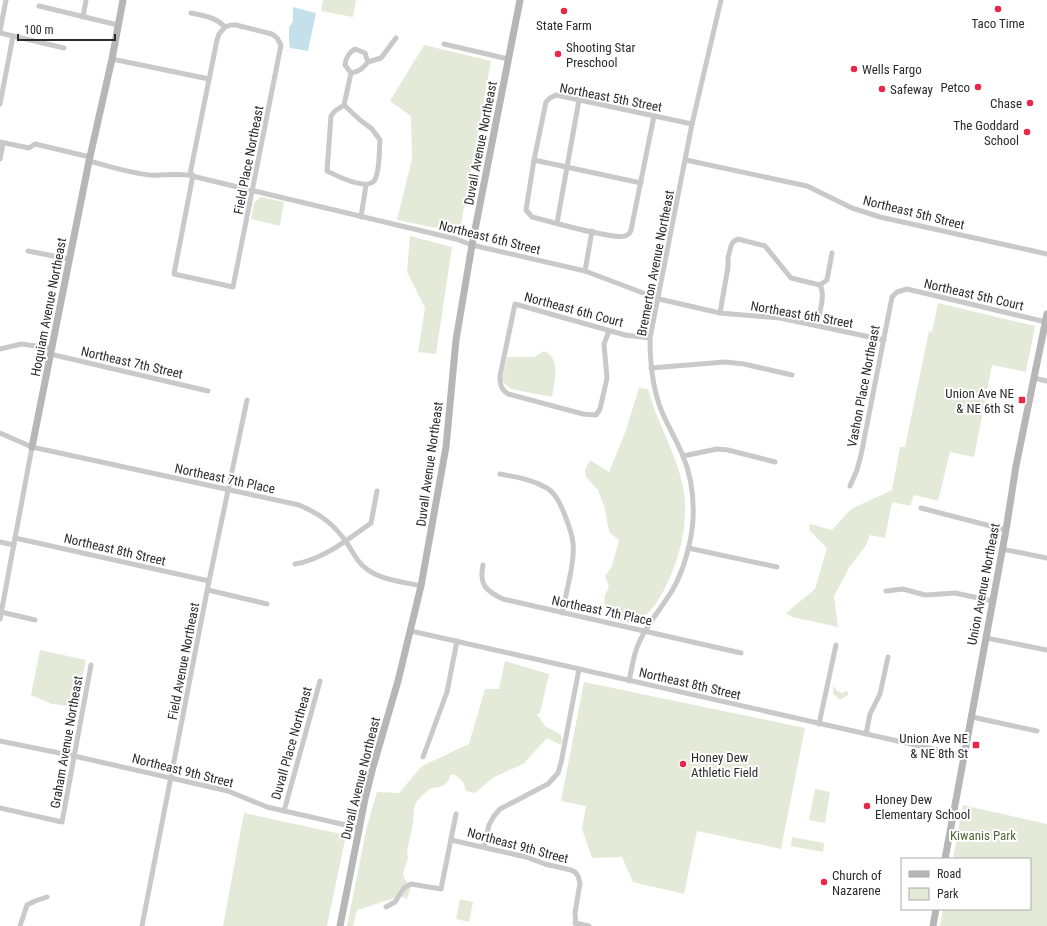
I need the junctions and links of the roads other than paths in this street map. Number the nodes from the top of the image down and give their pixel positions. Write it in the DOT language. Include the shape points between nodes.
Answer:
graph roads {
  1 [pos="6,0"];
  2 [pos="86,0"];
  3 [pos="123,0"];
  4 [pos="520,0"];
  5 [pos="720,0"];
  6 [pos="39,6"];
  7 [pos="191,13"];
  8 [pos="83,17"];
  9 [pos="118,25"];
  10 [pos="225,27"];
  11 [pos="0,32"];
  12 [pos="13,36"];
  13 [pos="396,38"];
  14 [pos="444,44"];
  15 [pos="64,48"];
  16 [pos="112,59"];
  17 [pos="508,59"];
  18 [pos="368,62"];
  19 [pos="351,73"];
  20 [pos="209,79"];
  21 [pos="579,100"];
  22 [pos="0,103"];
  23 [pos="344,105"];
  24 [pos="654,116"];
  25 [pos="692,124"];
  26 [pos="2,142"];
  27 [pos="0,159"];
  28 [pos="90,159"];
  29 [pos="534,160"];
  30 [pos="686,160"];
  31 [pos="567,167"];
  32 [pos="191,175"];
  33 [pos="641,183"];
  34 [pos="366,185"];
  35 [pos="253,190"];
  36 [pos="361,217"];
  37 [pos="557,223"];
  38 [pos="592,231"];
  39 [pos="472,245"];
  40 [pos="28,251"];
  41 [pos="832,253"];
  42 [pos="1047,254"];
  43 [pos="69,259"];
  44 [pos="585,271"];
  45 [pos="820,285"];
  46 [pos="898,292"];
  47 [pos="659,299"];
  48 [pos="720,312"];
  49 [pos="1046,318"];
  50 [pos="817,325"];
  51 [pos="609,330"];
  52 [pos="650,338"];
  53 [pos="884,340"];
  54 [pos="0,350"];
  55 [pos="51,351"];
  56 [pos="652,368"];
  57 [pos="792,375"];
  58 [pos="1034,378"];
  59 [pos="1047,381"];
  60 [pos="208,391"];
  61 [pos="247,400"];
  62 [pos="0,433"];
  63 [pos="32,447"];
  64 [pos="683,456"];
  65 [pos="775,462"];
  66 [pos="500,474"];
  67 [pos="850,486"];
  68 [pos="228,490"];
  69 [pos="377,491"];
  70 [pos="921,508"];
  71 [pos="1006,530"];
  72 [pos="15,538"];
  73 [pos="346,541"];
  74 [pos="0,542"];
  75 [pos="14,545"];
  76 [pos="688,548"];
  77 [pos="1002,549"];
  78 [pos="1047,558"];
  79 [pos="294,564"];
  80 [pos="483,565"];
  81 [pos="777,567"];
  82 [pos="210,581"];
  83 [pos="421,586"];
  84 [pos="208,590"];
  85 [pos="886,591"];
  86 [pos="993,601"];
  87 [pos="267,604"];
  88 [pos="1,612"];
  89 [pos="562,613"];
  90 [pos="0,618"];
  91 [pos="35,620"];
  92 [pos="411,630"];
  93 [pos="645,631"];
  94 [pos="986,638"];
  95 [pos="458,641"];
  96 [pos="836,645"];
  97 [pos="1047,650"];
  98 [pos="741,653"];
  99 [pos="888,657"];
  100 [pos="91,665"];
  101 [pos="579,669"];
  102 [pos="629,680"];
  103 [pos="320,681"];
  104 [pos="972,717"];
  105 [pos="819,724"];
  106 [pos="1037,731"];
  107 [pos="866,734"];
  108 [pos="0,741"];
  109 [pos="74,756"];
  110 [pos="964,756"];
  111 [pos="423,757"];
  112 [pos="171,778"];
  113 [pos="0,808"];
  114 [pos="284,811"];
  115 [pos="456,814"];
  116 [pos="359,828"];
  117 [pos="451,840"];
  118 [pos="484,847"];
  119 [pos="945,858"];
  120 [pos="47,897"];
  121 [pos="386,907"];
  122 [pos="936,910"];
  123 [pos="576,925"];
  124 [pos="20,926"];
  125 [pos="142,926"];
  126 [pos="340,926"];
  127 [pos="589,926"];
  128 [pos="932,926"];
  1 -- 11 [label="street"];
  2 -- 8 [label="street"];
  3 -- 9 [label="street, Hoquiam Avenue Northeast"];
  4 -- 17 [label="street, Duvall Avenue Northeast"];
  5 -- 25 [label="street, Bremerton Avenue Northeast"];
  6 -- 8 [label="street"];
  7 -- 10 [label="street" via="214,18"];
  8 -- 9 [label="street"];
  9 -- 16 [label="street, Hoquiam Avenue Northeast"];
  10 -- 20 [label="street" via="219,34"];
  10 -- 35 [label="street, Field Place Northeast" via="236,25 272,34 281,45"];
  11 -- 12 [label="street"];
  12 -- 15 [label="street"];
  12 -- 22 [label="street"];
  13 -- 18 [label="street" via="381,58"];
  14 -- 17 [label="street"];
  16 -- 20 [label="street"];
  16 -- 28 [label="street, Hoquiam Avenue Northeast"];
  17 -- 39 [label="street, Duvall Avenue Northeast"];
  18 -- 19 [label="street" via="357,72"];
  18 -- 19 [label="street" via="365,53 355,49 351,51 345,65"];
  19 -- 23 [label="street"];
  20 -- 32 [label="street"];
  21 -- 24 [label="street, Northeast 5th Street"];
  21 -- 29 [label="street, Northeast 5th Street" via="556,95 546,102"];
  21 -- 31 [label="street"];
  23 -- 34 [label="street" via="372,129 380,140 376,178 372,184"];
  23 -- 34 [label="street" via="331,116 327,171"];
  24 -- 25 [label="street, Northeast 5th Street"];
  24 -- 33 [label="street"];
  25 -- 30 [label="street, Bremerton Avenue Northeast"];
  26 -- 27 [label="street"];
  26 -- 28 [label="street, Northeast 6th Street" via="29,148 35,144"];
  28 -- 32 [label="street, Northeast 6th Street" via="148,175"];
  28 -- 43 [label="street, Hoquiam Avenue Northeast"];
  29 -- 31 [label="street"];
  29 -- 37 [label="street" via="526,210 532,218"];
  30 -- 42 [label="street, Northeast 5th Street" via="807,186 852,208 880,217"];
  30 -- 47 [label="street, Bremerton Avenue Northeast"];
  31 -- 33 [label="street"];
  31 -- 37 [label="street"];
  32 -- 35 [label="street, Northeast 6th Street"];
  32 -- 35 [label="street, Field Place Northeast" via="174,274 233,287"];
  33 -- 38 [label="street" via="629,234 618,237"];
  34 -- 36 [label="street"];
  35 -- 36 [label="street, Northeast 6th Street"];
  36 -- 39 [label="street, Northeast 6th Street"];
  37 -- 38 [label="street"];
  38 -- 44 [label="street"];
  39 -- 44 [label="street, Northeast 6th Street"];
  39 -- 83 [label="street, Duvall Avenue Northeast" via="456,340 446,447"];
  40 -- 43 [label="street"];
  41 -- 45 [label="street" via="827,280"];
  43 -- 55 [label="street, Hoquiam Avenue Northeast"];
  44 -- 47 [label="street, Northeast 6th Street"];
  45 -- 48 [label="street" via="791,278 765,246 738,239 731,246 728,258"];
  45 -- 50 [label="street" via="823,295"];
  46 -- 49 [label="street, Northeast 5th Court" via="907,290"];
  46 -- 53 [label="street, Vashon Place Northeast" via="892,297"];
  47 -- 48 [label="street, Northeast 6th Street"];
  47 -- 52 [label="street, Bremerton Avenue Northeast"];
  48 -- 50 [label="street, Northeast 6th Street" via="780,318"];
  49 -- 58 [label="street, Union Avenue Northeast"];
  50 -- 53 [label="street, Northeast 6th Street"];
  51 -- 51 [label="street, Northeast 6th Court" via="604,344 607,378 600,409 596,415 582,414 508,394 502,390 500,376 515,304"];
  51 -- 52 [label="street, Northeast 6th Court"];
  52 -- 56 [label="street, Bremerton Avenue Northeast"];
  53 -- 67 [label="street, Vashon Place Northeast" via="862,455"];
  54 -- 55 [label="street, Northeast 7th Street" via="30,344"];
  55 -- 60 [label="street, Northeast 7th Street"];
  55 -- 63 [label="street, Hoquiam Avenue Northeast"];
  56 -- 57 [label="street" via="725,362"];
  56 -- 64 [label="street, Bremerton Avenue Northeast" via="659,403"];
  58 -- 59 [label="street"];
  58 -- 71 [label="street, Union Avenue Northeast"];
  61 -- 68 [label="street, Field Avenue Northeast"];
  62 -- 63 [label="street, Northeast 7th Place"];
  63 -- 68 [label="street, Northeast 7th Place"];
  63 -- 72 [label="street, Hoquiam Avenue Northeast"];
  64 -- 65 [label="street" via="717,449"];
  64 -- 76 [label="street, Bremerton Avenue Northeast" via="693,501 693,520"];
  66 -- 89 [label="street" via="532,481 545,487 553,493 561,506 571,531 573,544"];
  68 -- 73 [label="street, Northeast 7th Place" via="299,505 327,520"];
  68 -- 82 [label="street, Field Avenue Northeast"];
  69 -- 73 [label="street" via="371,524"];
  70 -- 71 [label="street"];
  71 -- 77 [label="street, Union Avenue Northeast"];
  72 -- 75 [label="street, Hoquiam Avenue Northeast"];
  72 -- 82 [label="street, Northeast 8th Street"];
  73 -- 79 [label="street" via="306,562"];
  73 -- 83 [label="street, Northeast 7th Place" via="359,562 368,570 380,576"];
  74 -- 75 [label="street"];
  75 -- 88 [label="street, Hoquiam Avenue Northeast"];
  76 -- 81 [label="street"];
  76 -- 93 [label="street, Bremerton Avenue Northeast" via="674,588"];
  77 -- 78 [label="street"];
  77 -- 86 [label="street, Union Avenue Northeast"];
  80 -- 89 [label="street, Northeast 7th Place" via="481,576 484,586 491,594 503,600"];
  82 -- 84 [label="street, Field Avenue Northeast"];
  83 -- 92 [label="street, Duvall Avenue Northeast"];
  84 -- 87 [label="street"];
  84 -- 112 [label="street, Field Avenue Northeast"];
  85 -- 86 [label="street" via="903,589 925,595 955,593"];
  86 -- 94 [label="street, Union Avenue Northeast"];
  88 -- 90 [label="street, Hoquiam Avenue Northeast"];
  88 -- 91 [label="street"];
  89 -- 93 [label="street, Northeast 7th Place"];
  92 -- 95 [label="street, Northeast 8th Street"];
  92 -- 116 [label="street, Duvall Avenue Northeast"];
  93 -- 98 [label="street, Northeast 7th Place"];
  93 -- 102 [label="street, Bremerton Avenue Northeast" via="637,646"];
  94 -- 97 [label="street"];
  94 -- 104 [label="street, Union Avenue Northeast"];
  95 -- 101 [label="street, Northeast 8th Street"];
  95 -- 111 [label="street" via="447,692"];
  96 -- 105 [label="street"];
  99 -- 107 [label="street" via="880,694 870,714"];
  100 -- 109 [label="street, Graham Avenue Northeast"];
  101 -- 102 [label="street, Northeast 8th Street"];
  101 -- 118 [label="street" via="558,773 548,784 500,809 489,824"];
  102 -- 105 [label="street, Northeast 8th Street"];
  103 -- 114 [label="street, Duvall Place Northeast"];
  104 -- 106 [label="street"];
  104 -- 110 [label="street, Union Avenue Northeast"];
  105 -- 107 [label="street, Northeast 8th Street"];
  107 -- 110 [label="street, Northeast 8th Street"];
  108 -- 109 [label="street, Northeast 9th Street"];
  109 -- 112 [label="street, Northeast 9th Street"];
  109 -- 113 [label="street, Graham Avenue Northeast" via="62,822"];
  110 -- 119 [label="street, Union Avenue Northeast"];
  112 -- 114 [label="street, Northeast 9th Street" via="228,791"];
  112 -- 125 [label="street, Field Avenue Northeast"];
  114 -- 116 [label="street, Northeast 9th Street"];
  115 -- 117 [label="street"];
  116 -- 126 [label="street, Duvall Avenue Northeast"];
  117 -- 118 [label="street, Northeast 9th Street"];
  117 -- 121 [label="street" via="441,890 410,884 404,888 395,902"];
  118 -- 123 [label="street, Northeast 9th Street" via="571,870 578,876 580,883 575,914"];
  120 -- 124 [label="street" via="27,905"];
  122 -- 128 [label="street"];
  123 -- 127 [label="street"];
}
